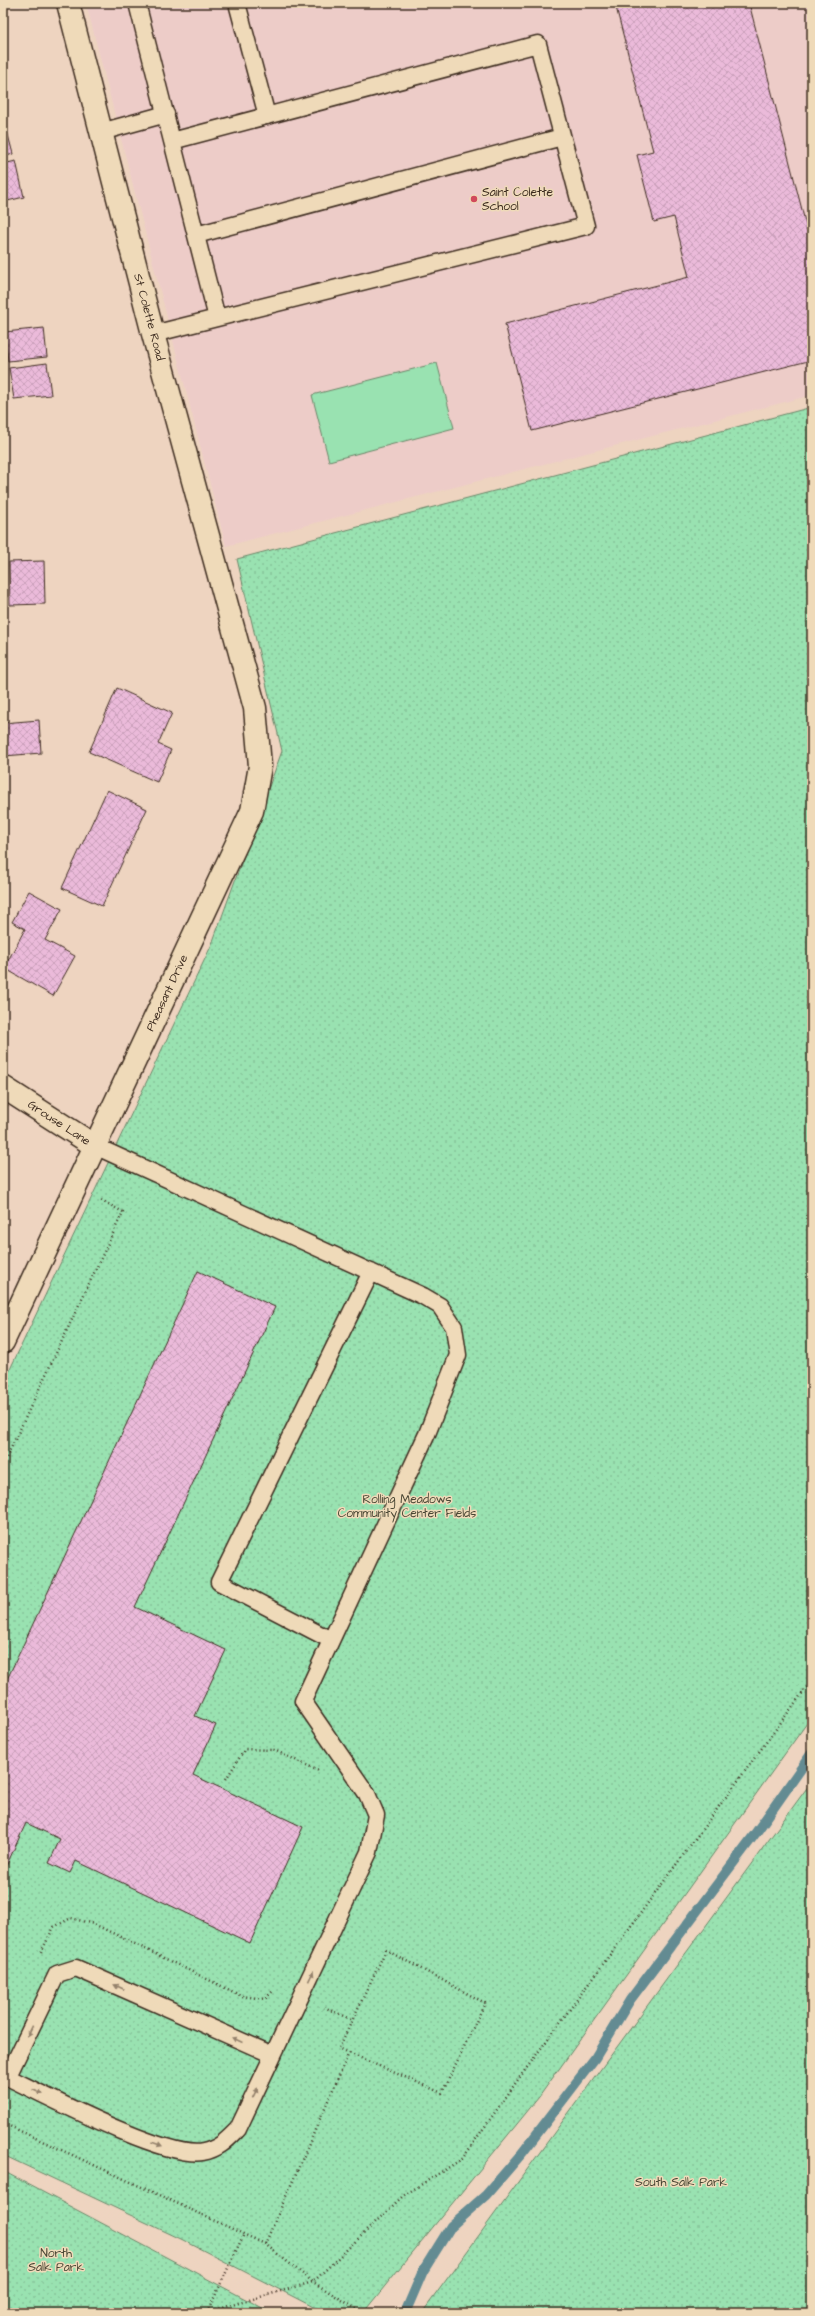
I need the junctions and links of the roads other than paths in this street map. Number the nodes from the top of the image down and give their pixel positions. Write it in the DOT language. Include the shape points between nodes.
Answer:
graph roads {
  1 [pos="68,3"];
  2 [pos="138,3"];
  3 [pos="237,3"];
  4 [pos="166,114"];
  5 [pos="267,116"];
  6 [pos="101,132"];
  7 [pos="562,137"];
  8 [pos="172,141"];
  9 [pos="196,235"];
  10 [pos="217,318"];
  11 [pos="153,334"];
  12 [pos="232,632"];
  13 [pos="3,1087"];
  14 [pos="95,1146"];
  15 [pos="371,1272"];
  16 [pos="3,1342"];
  17 [pos="331,1640"];
  18 [pos="273,2055"];
  19 [pos="5,2077"];
  1 -- 6 [label="street, St Colette Road"];
  2 -- 4 [label="lane"];
  3 -- 5 [label="lane"];
  4 -- 6 [label="lane"];
  4 -- 8 [label="lane"];
  5 -- 7 [label="lane" via="538,44"];
  5 -- 8 [label="lane"];
  6 -- 11 [label="street, St Colette Road"];
  7 -- 9 [label="lane"];
  7 -- 10 [label="lane" via="586,226"];
  8 -- 9 [label="lane"];
  9 -- 10 [label="lane"];
  10 -- 11 [label="lane"];
  11 -- 12 [label="street, St Colette Road"];
  12 -- 14 [label="street, Pheasant Drive" via="255,708 260,766 252,811"];
  13 -- 14 [label="street, Grouse Lane"];
  14 -- 15 [label="lane"];
  14 -- 16 [label="street, Pheasant Drive"];
  15 -- 17 [label="lane" via="440,1306 454,1327 458,1356 427,1434"];
  15 -- 17 [label="lane" via="219,1582"];
  18 -- 17 [label="lane, one-way" via="369,1852 376,1815 367,1794 303,1701"];
  19 -- 18 [label="lane, one-way" via="126,2133 180,2152 203,2152 223,2145 238,2129"];
  18 -- 19 [label="lane, one-way" via="76,1968 57,1974"];
}
